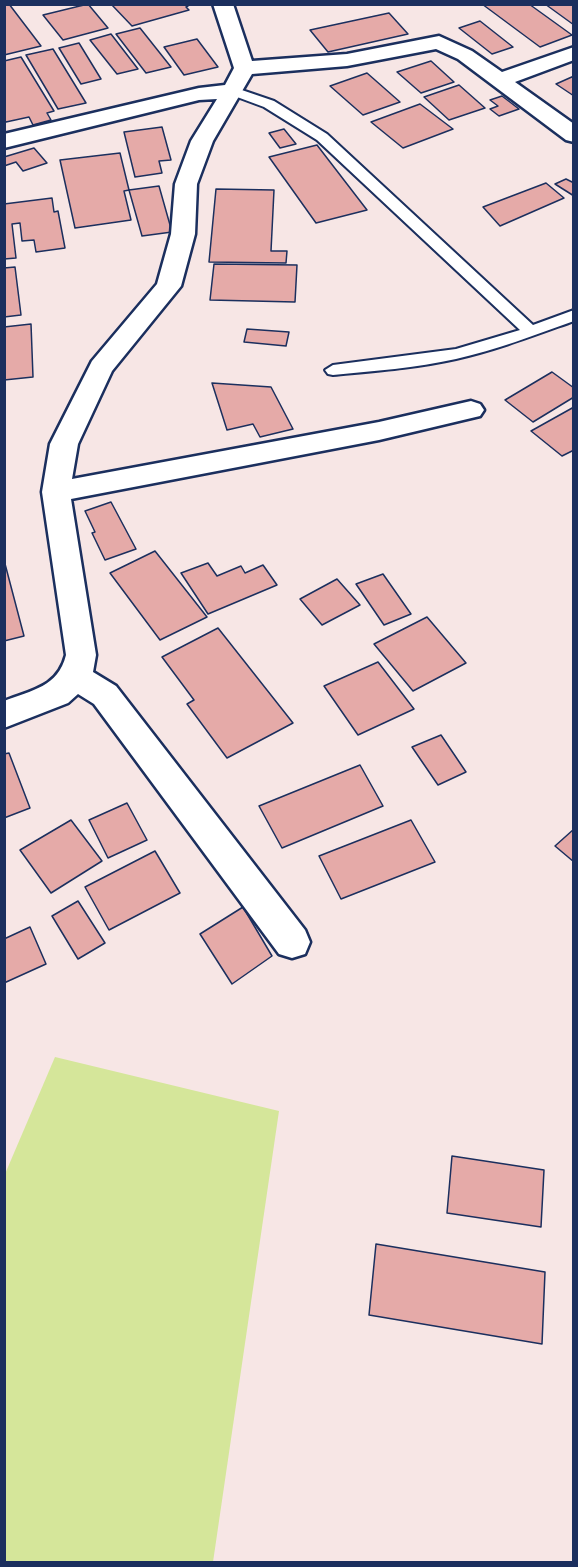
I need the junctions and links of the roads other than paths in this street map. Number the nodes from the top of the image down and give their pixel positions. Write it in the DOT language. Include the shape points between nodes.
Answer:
graph roads {
  1 [pos="223,4"];
  2 [pos="573,53"];
  3 [pos="244,68"];
  4 [pos="500,80"];
  5 [pos="233,91"];
  6 [pos="573,135"];
  7 [pos="4,141"];
  8 [pos="573,315"];
  9 [pos="531,331"];
  10 [pos="333,370"];
  11 [pos="471,410"];
  12 [pos="56,492"];
  13 [pos="76,676"];
  14 [pos="4,715"];
  15 [pos="292,942"];
  1 -- 3 [label="street"];
  2 -- 4 [label="street"];
  3 -- 4 [label="street" via="347,60 439,42"];
  3 -- 5 [label="street"];
  4 -- 6 [label="street"];
  5 -- 7 [label="street" via="199,94"];
  5 -- 9 [label="lane" via="269,104 322,137"];
  5 -- 12 [label="street" via="202,141 186,184 183,234 169,286 100,367 64,444"];
  8 -- 9 [label="lane"];
  9 -- 10 [label="lane" via="457,353 392,365"];
  11 -- 12 [label="street"];
  12 -- 13 [label="street" via="81,655"];
  13 -- 14 [label="street" via="57,694"];
  13 -- 15 [label="street" via="105,695"];
}
